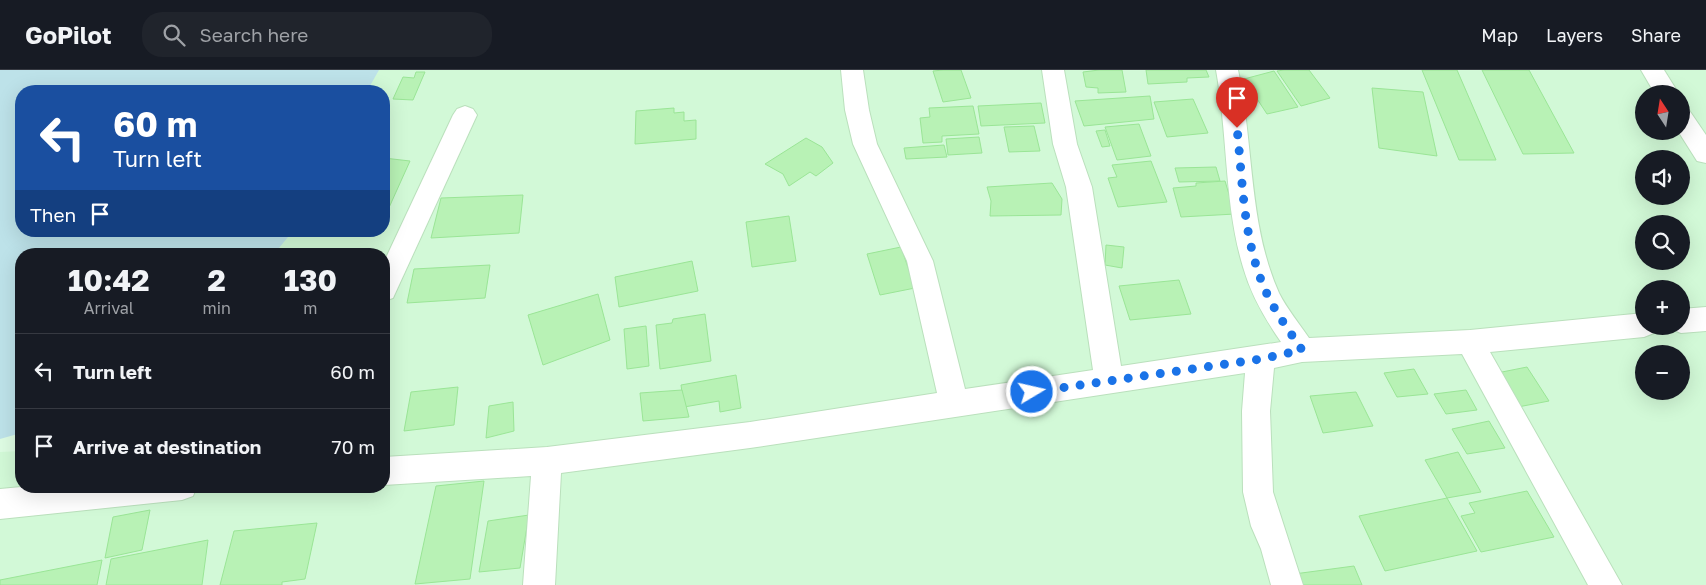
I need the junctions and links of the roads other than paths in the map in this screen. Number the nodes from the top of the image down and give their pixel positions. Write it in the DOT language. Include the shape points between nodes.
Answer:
graph roads {
  1 [pos="852,70"];
  2 [pos="1053,70"];
  3 [pos="1227,70"];
  4 [pos="1652,70"];
  5 [pos="1661,85"];
  6 [pos="465,115"];
  7 [pos="1690,130"];
  8 [pos="1706,154"];
  9 [pos="390,277"];
  10 [pos="1706,318"];
  11 [pos="1690,320"];
  12 [pos="1635,326"];
  13 [pos="1470,342"];
  14 [pos="1302,350"];
  15 [pos="1261,359"];
  16 [pos="1109,380"];
  17 [pos="954,404"];
  18 [pos="547,461"];
  19 [pos="390,471"];
  20 [pos="108,493"];
  21 [pos="12,502"];
  22 [pos="0,526"];
  23 [pos="539,585"];
  24 [pos="1287,585"];
  25 [pos="1606,585"];
  1 -- 17 [label="street" via="865,144 920,261"];
  2 -- 16 [label="street" via="1060,128 1079,187"];
  3 -- 14 [label="street" via="1236,111 1245,214 1252,250 1267,295"];
  4 -- 5 [label="street"];
  6 -- 9 [label="street"];
  7 -- 8 [label="street"];
  10 -- 11 [label="street"];
  12 -- 13 [label="street"];
  13 -- 14 [label="street"];
  13 -- 25 [label="street"];
  14 -- 15 [label="street"];
  15 -- 16 [label="street"];
  15 -- 24 [label="street" via="1256,411 1258,492"];
  16 -- 17 [label="street"];
  17 -- 18 [label="street"];
  18 -- 19 [label="street"];
  18 -- 23 [label="street"];
  20 -- 21 [label="street"];
  21 -- 22 [label="street"];
}
